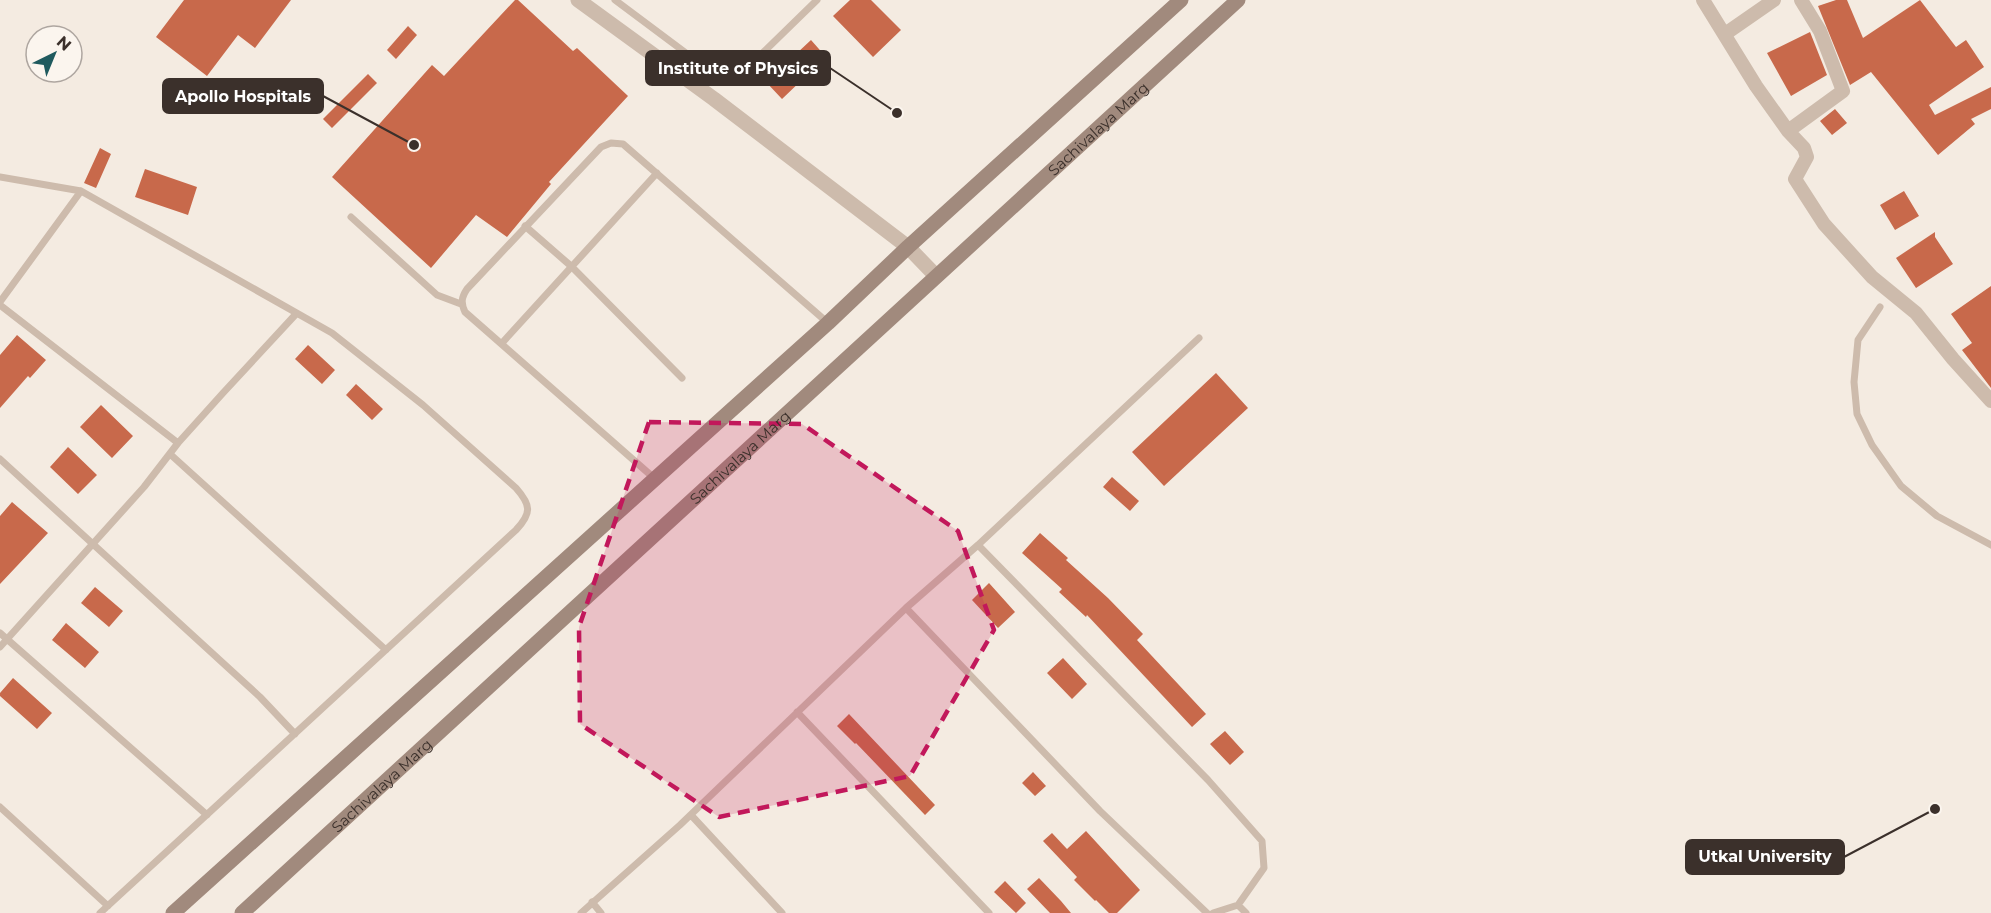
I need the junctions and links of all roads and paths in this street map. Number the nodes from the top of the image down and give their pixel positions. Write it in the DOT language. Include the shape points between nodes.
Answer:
graph roads {
  1 [pos="578,0"];
  2 [pos="615,0"];
  3 [pos="817,0"];
  4 [pos="1181,0"];
  5 [pos="1238,0"];
  6 [pos="1703,0"];
  7 [pos="1774,0"];
  8 [pos="1801,0"];
  9 [pos="1725,34"];
  10 [pos="1788,131"];
  11 [pos="657,173"];
  12 [pos="0,177"];
  13 [pos="81,191"];
  14 [pos="351,217"];
  15 [pos="525,226"];
  16 [pos="908,247"];
  17 [pos="572,266"];
  18 [pos="936,276"];
  19 [pos="0,303"];
  20 [pos="461,304"];
  21 [pos="1880,307"];
  22 [pos="296,314"];
  23 [pos="828,323"];
  24 [pos="1199,338"];
  25 [pos="502,343"];
  26 [pos="682,378"];
  27 [pos="1991,401"];
  28 [pos="178,443"];
  29 [pos="170,454"];
  30 [pos="0,459"];
  31 [pos="654,478"];
  32 [pos="93,544"];
  33 [pos="978,545"];
  34 [pos="1991,545"];
  35 [pos="906,608"];
  36 [pos="0,633"];
  37 [pos="7,639"];
  38 [pos="0,647"];
  39 [pos="386,650"];
  40 [pos="797,712"];
  41 [pos="295,734"];
  42 [pos="0,807"];
  43 [pos="207,815"];
  44 [pos="691,815"];
  45 [pos="592,903"];
  46 [pos="1238,904"];
  47 [pos="108,906"];
  48 [pos="100,913"];
  49 [pos="173,913"];
  50 [pos="242,913"];
  51 [pos="580,913"];
  52 [pos="601,913"];
  53 [pos="782,913"];
  54 [pos="989,913"];
  55 [pos="1207,913"];
  56 [pos="1213,913"];
  57 [pos="1246,913"];
  1 -- 16 [label="street"];
  2 -- 3 [label="lane" via="715,74 730,78 741,74"];
  4 -- 16 [label="main road"];
  5 -- 18 [label="main road, Sachivalaya Marg"];
  6 -- 9 [label="street"];
  7 -- 9 [label="street"];
  8 -- 10 [label="street" via="1820,31 1843,91"];
  9 -- 10 [label="street"];
  10 -- 27 [label="street" via="1808,157 1795,179 1824,224 1872,276 1916,313"];
  11 -- 15 [label="lane" via="623,144 601,147"];
  11 -- 17 [label="lane"];
  11 -- 23 [label="lane"];
  12 -- 13 [label="lane"];
  13 -- 19 [label="lane"];
  13 -- 22 [label="lane"];
  14 -- 20 [label="lane" via="437,295"];
  15 -- 17 [label="lane"];
  15 -- 20 [label="lane" via="467,289"];
  16 -- 18 [label="street"];
  16 -- 23 [label="main road"];
  17 -- 25 [label="lane"];
  17 -- 26 [label="lane"];
  18 -- 50 [label="main road, Sachivalaya Marg"];
  19 -- 28 [label="lane"];
  20 -- 25 [label="lane" via="465,312"];
  21 -- 34 [label="lane" via="1858,340 1854,382 1857,414 1872,445 1901,486 1937,516"];
  22 -- 28 [label="lane"];
  22 -- 39 [label="lane" via="332,333 423,405 516,488 528,506 528,514 516,530"];
  23 -- 31 [label="main road"];
  24 -- 33 [label="lane"];
  25 -- 31 [label="lane"];
  28 -- 29 [label="lane"];
  29 -- 32 [label="lane"];
  29 -- 39 [label="lane"];
  30 -- 32 [label="lane"];
  31 -- 49 [label="main road"];
  32 -- 37 [label="lane"];
  32 -- 41 [label="lane"];
  33 -- 35 [label="lane"];
  33 -- 46 [label="lane" via="1208,780 1262,841 1264,868"];
  35 -- 40 [label="lane"];
  35 -- 55 [label="lane" via="1100,811"];
  36 -- 37 [label="lane"];
  37 -- 38 [label="lane"];
  37 -- 43 [label="lane"];
  39 -- 41 [label="lane"];
  40 -- 44 [label="lane"];
  40 -- 54 [label="lane"];
  41 -- 43 [label="lane"];
  42 -- 47 [label="lane"];
  43 -- 47 [label="lane"];
  44 -- 45 [label="lane"];
  44 -- 53 [label="lane"];
  45 -- 51 [label="lane"];
  45 -- 52 [label="lane"];
  46 -- 56 [label="lane"];
  46 -- 57 [label="lane"];
  47 -- 48 [label="lane"];
}
